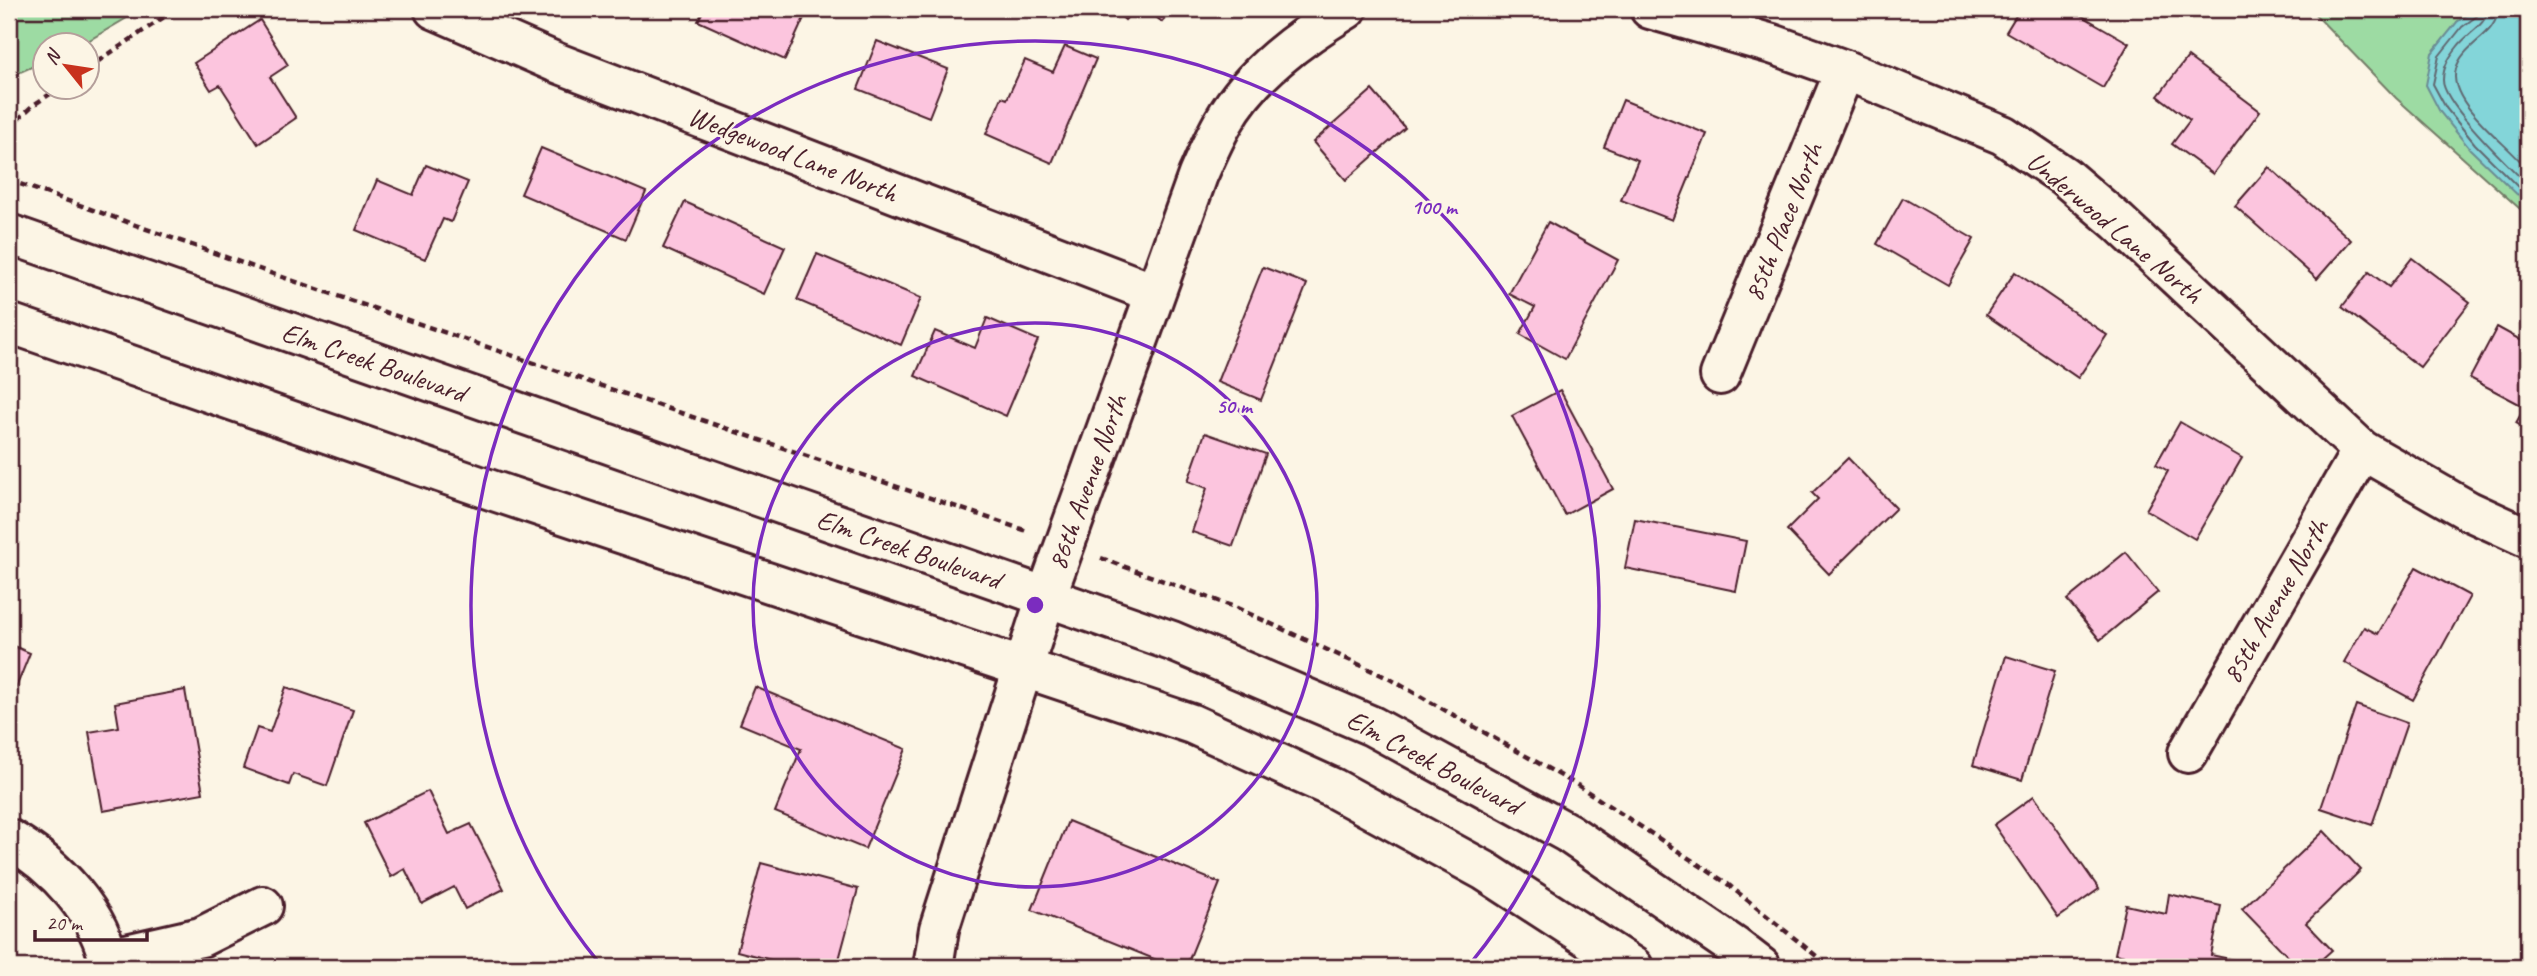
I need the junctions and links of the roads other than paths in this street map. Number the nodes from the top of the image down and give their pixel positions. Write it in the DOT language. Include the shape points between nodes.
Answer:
graph roads {
  1 [pos="435,9"];
  2 [pos="1347,9"];
  3 [pos="1650,9"];
  4 [pos="1845,70"];
  5 [pos="9,234"];
  6 [pos="1154,293"];
  7 [pos="9,323"];
  8 [pos="1720,375"];
  9 [pos="2362,450"];
  10 [pos="2528,538"];
  11 [pos="1046,597"];
  12 [pos="1024,670"];
  13 [pos="2188,753"];
  14 [pos="9,839"];
  15 [pos="263,906"];
  16 [pos="109,963"];
  17 [pos="933,967"];
  18 [pos="1633,967"];
  19 [pos="1761,967"];
  1 -- 6 [label="street, Wedgewood Lane North" via="555,62"];
  2 -- 6 [label="street, 86th Avenue North" via="1308,33 1262,72 1224,119"];
  3 -- 4 [label="street, Underwood Lane North"];
  4 -- 8 [label="street, 85th Place North"];
  4 -- 9 [label="street, Underwood Lane North" via="2003,135 2064,176"];
  5 -- 11 [label="street, Elm Creek Boulevard"];
  6 -- 11 [label="street, 86th Avenue North"];
  7 -- 12 [label="street"];
  9 -- 10 [label="street, Underwood Lane North" via="2469,511"];
  9 -- 13 [label="street, 85th Avenue North"];
  11 -- 12 [label="street, 86th Avenue North"];
  11 -- 19 [label="street, Elm Creek Boulevard" via="1172,641 1372,726 1567,833"];
  12 -- 17 [label="street, 86th Avenue North" via="943,918"];
  12 -- 18 [label="street" via="1192,724 1333,789 1485,871"];
  14 -- 16 [label="street" via="46,865 78,898 95,923"];
  15 -- 16 [label="street" via="201,937"];
}
